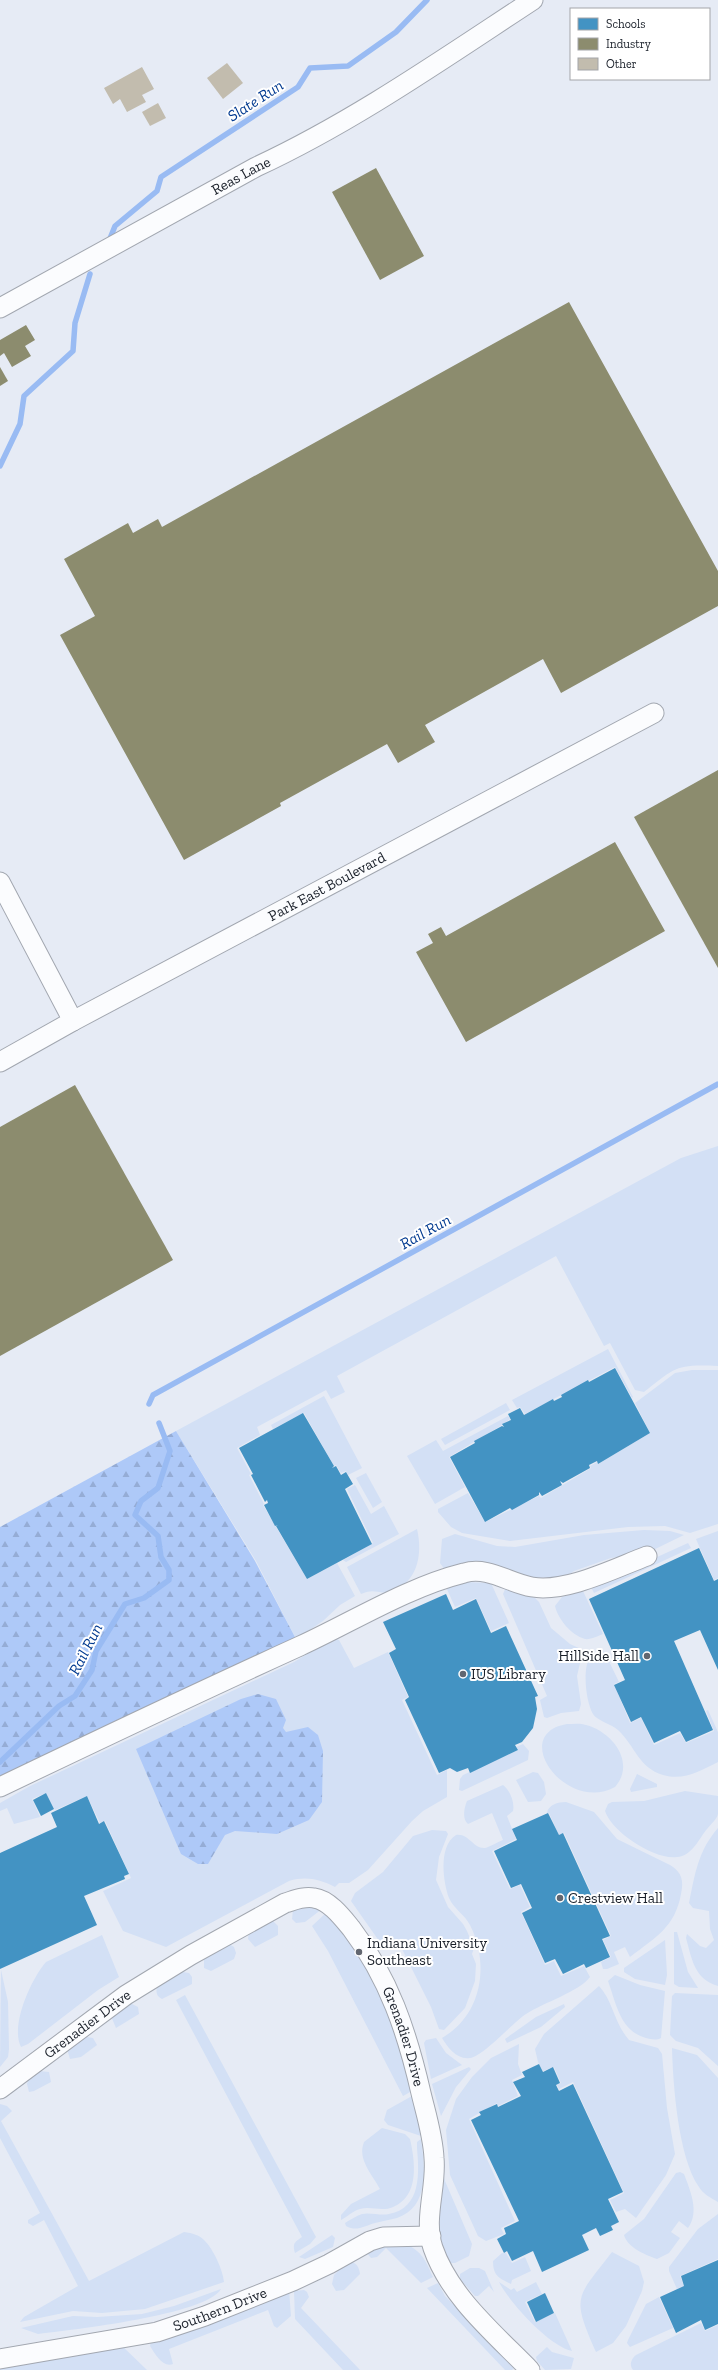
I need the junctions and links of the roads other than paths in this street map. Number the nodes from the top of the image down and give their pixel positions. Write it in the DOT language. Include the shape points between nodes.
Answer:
graph roads {
  1 [pos="533,0"];
  2 [pos="0,308"];
  3 [pos="654,713"];
  4 [pos="0,882"];
  5 [pos="73,1021"];
  6 [pos="0,1062"];
  7 [pos="647,1556"];
  8 [pos="0,1788"];
  9 [pos="0,2089"];
  10 [pos="430,2236"];
  11 [pos="0,2359"];
  12 [pos="530,2370"];
  1 -- 2 [label="street, Reas Lane" via="382,98 296,148"];
  3 -- 5 [label="street, Park East Boulevard"];
  4 -- 5 [label="street"];
  5 -- 6 [label="street, Park East Boulevard"];
  7 -- 8 [label="street" via="592,1576 550,1586 532,1587 489,1573 466,1572 444,1579 356,1616 302,1645 224,1679"];
  9 -- 10 [label="street, Grenadier Drive" via="126,1995 191,1954 285,1903 300,1898 315,1898 341,1916 362,1942 380,1972 402,2020 413,2055 435,2159"];
  10 -- 11 [label="street, Southern Drive" via="382,2237 370,2241 293,2281 157,2332"];
  10 -- 12 [label="street, Grenadier Drive" via="452,2286"];
}
